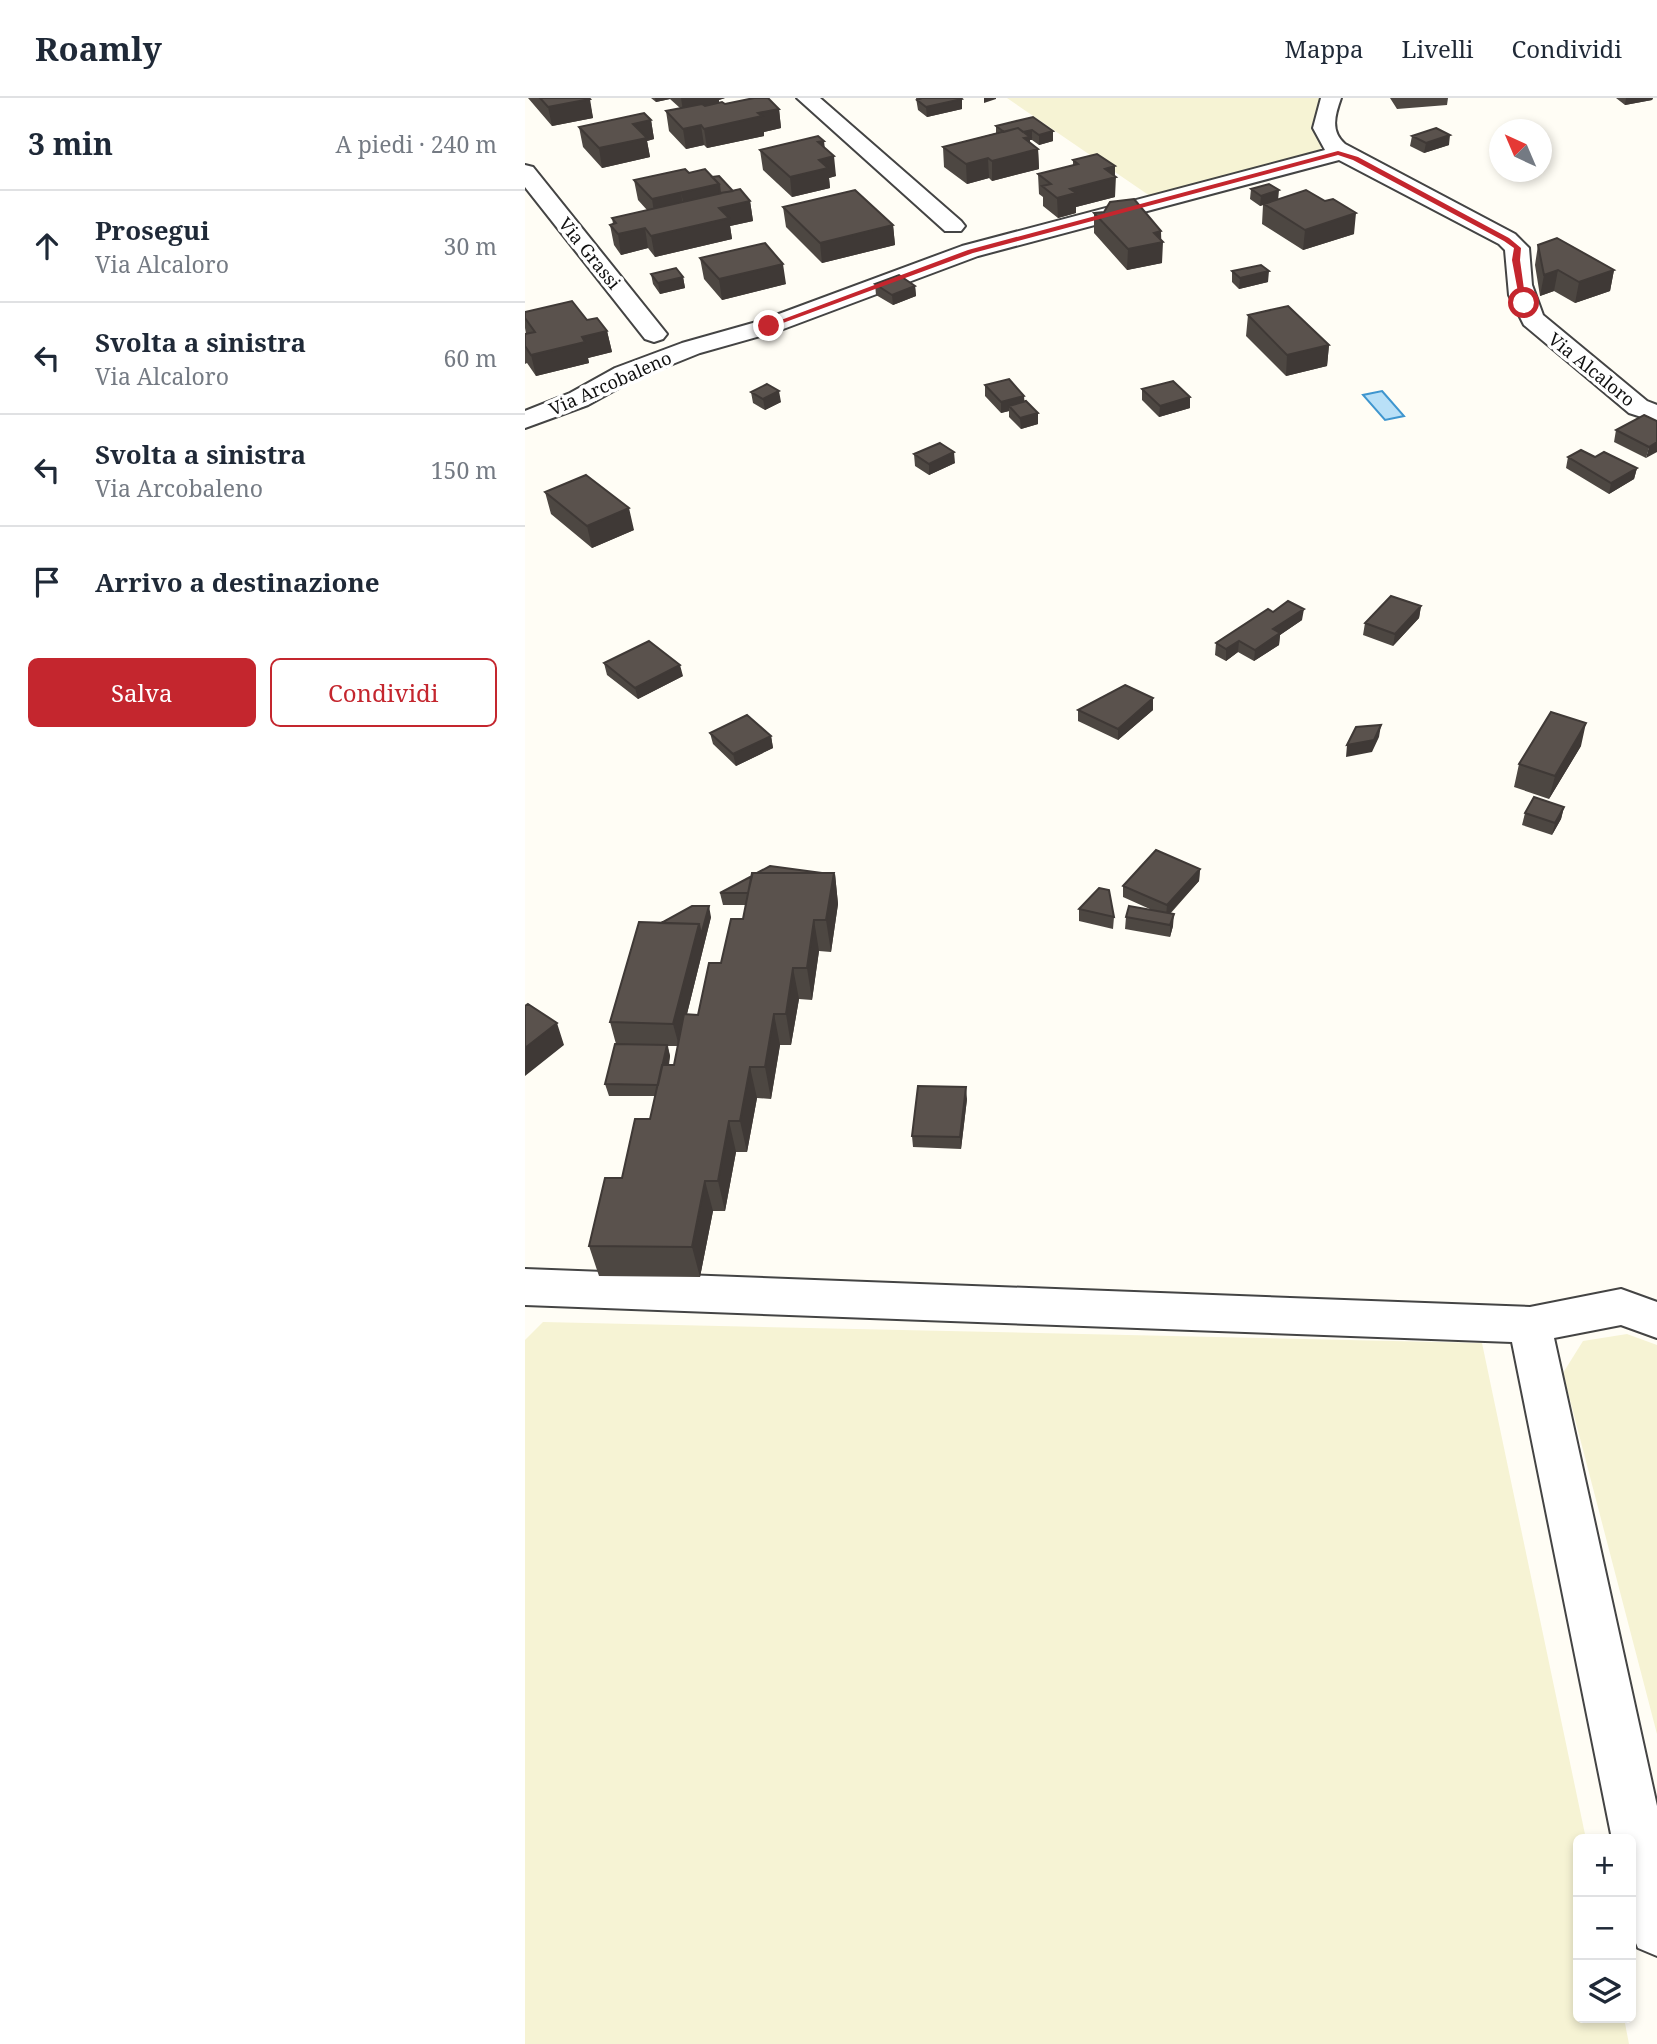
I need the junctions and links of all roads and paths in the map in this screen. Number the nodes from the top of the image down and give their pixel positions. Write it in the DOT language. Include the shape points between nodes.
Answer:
graph roads {
  1 [pos="807,98"];
  2 [pos="1331,98"];
  3 [pos="1338,153"];
  4 [pos="525,172"];
  5 [pos="953,226"];
  6 [pos="654,334"];
  7 [pos="1657,414"];
  8 [pos="525,420"];
  9 [pos="525,1287"];
  10 [pos="1657,1321"];
  11 [pos="1530,1325"];
  12 [pos="1657,1929"];
  1 -- 5 [label="street"];
  2 -- 3 [label="street" via="1324,127"];
  3 -- 7 [label="street, Via Alcaloro" via="1507,239 1517,248 1524,303 1533,320 1638,407"];
  3 -- 8 [label="street, Via Arcobaleno" via="970,251 769,326 691,348"];
  4 -- 6 [label="street, Via Grassi"];
  9 -- 11 [label="street"];
  10 -- 11 [label="street" via="1621,1307"];
  11 -- 12 [label="street"];
}
